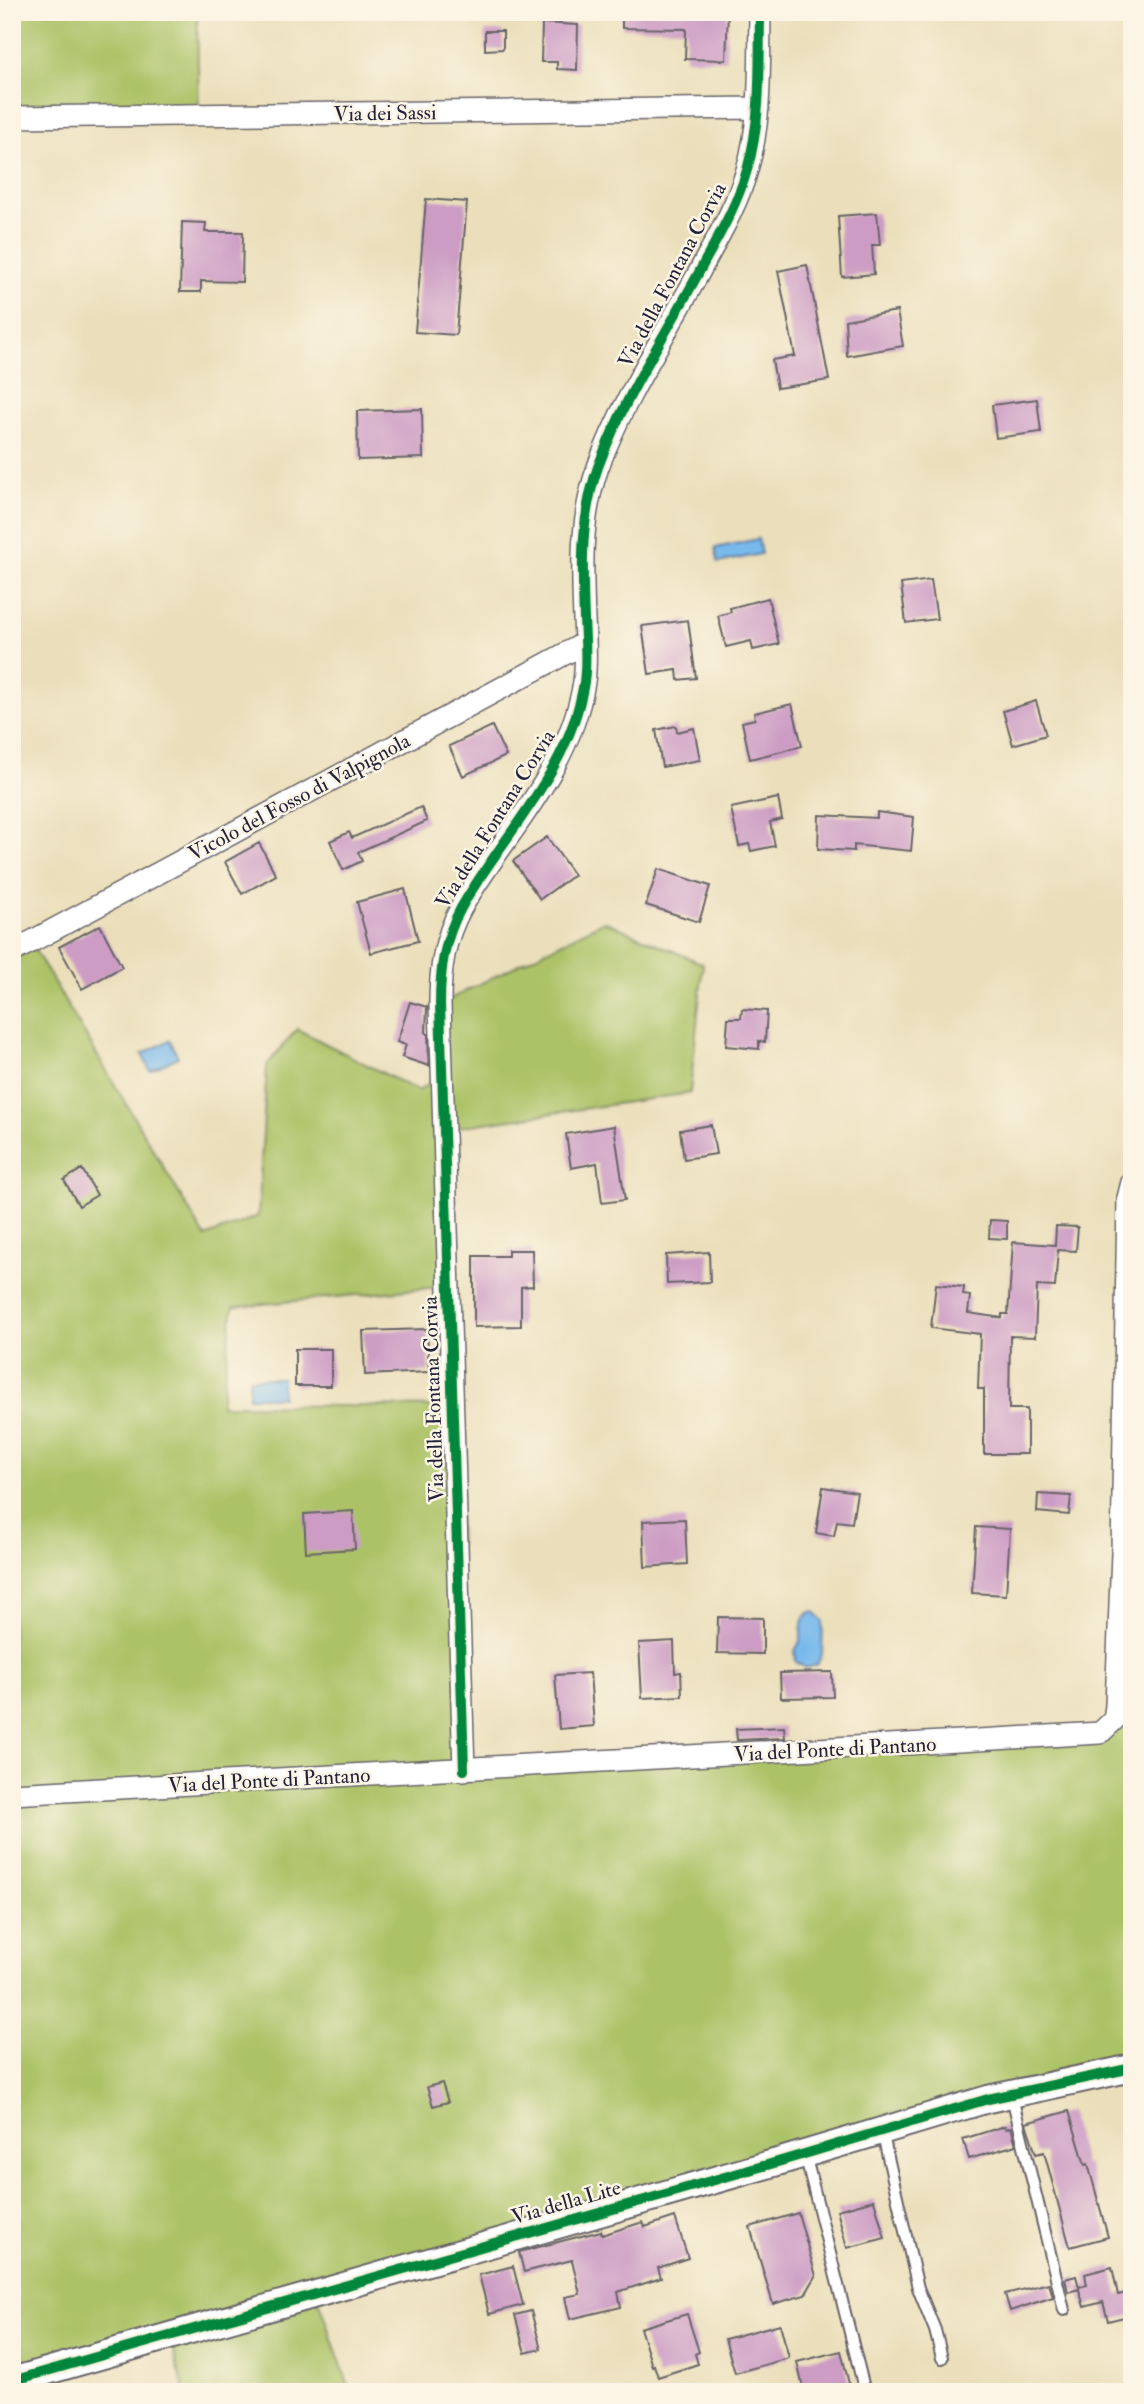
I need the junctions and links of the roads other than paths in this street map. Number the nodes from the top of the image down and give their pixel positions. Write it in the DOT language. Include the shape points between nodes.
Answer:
graph roads {
  1 [pos="760,12"];
  2 [pos="758,108"];
  3 [pos="12,117"];
  4 [pos="585,643"];
  5 [pos="12,952"];
  6 [pos="1132,1182"];
  7 [pos="1127,1552"];
  8 [pos="464,1770"];
  9 [pos="12,1794"];
  10 [pos="1132,2068"];
  11 [pos="1011,2094"];
  12 [pos="882,2131"];
  13 [pos="805,2154"];
  14 [pos="1064,2310"];
  15 [pos="942,2358"];
  16 [pos="12,2381"];
  17 [pos="865,2392"];
  1 -- 2 [label="street, Via della Fontana Corvia"];
  2 -- 3 [label="street, Via dei Sassi"];
  2 -- 4 [label="street, Via della Fontana Corvia" via="748,167 733,208 624,407 593,481 582,540"];
  4 -- 5 [label="street, Vicolo del Fosso di Valpignola"];
  4 -- 8 [label="street, Via della Fontana Corvia" via="582,691 567,742 461,908 441,964"];
  6 -- 7 [label="street, Via del Ponte di Pantano" via="1128,1198"];
  7 -- 8 [label="street, Via del Ponte di Pantano" via="1115,1714 1111,1726 1100,1733"];
  8 -- 9 [label="street, Via del Ponte di Pantano"];
  10 -- 11 [label="street, Via della Lite"];
  11 -- 12 [label="street, Via della Lite"];
  11 -- 14 [label="lane"];
  12 -- 13 [label="street, Via della Lite"];
  12 -- 15 [label="lane" via="918,2288"];
  13 -- 16 [label="street, Via della Lite"];
  13 -- 17 [label="lane"];
}
